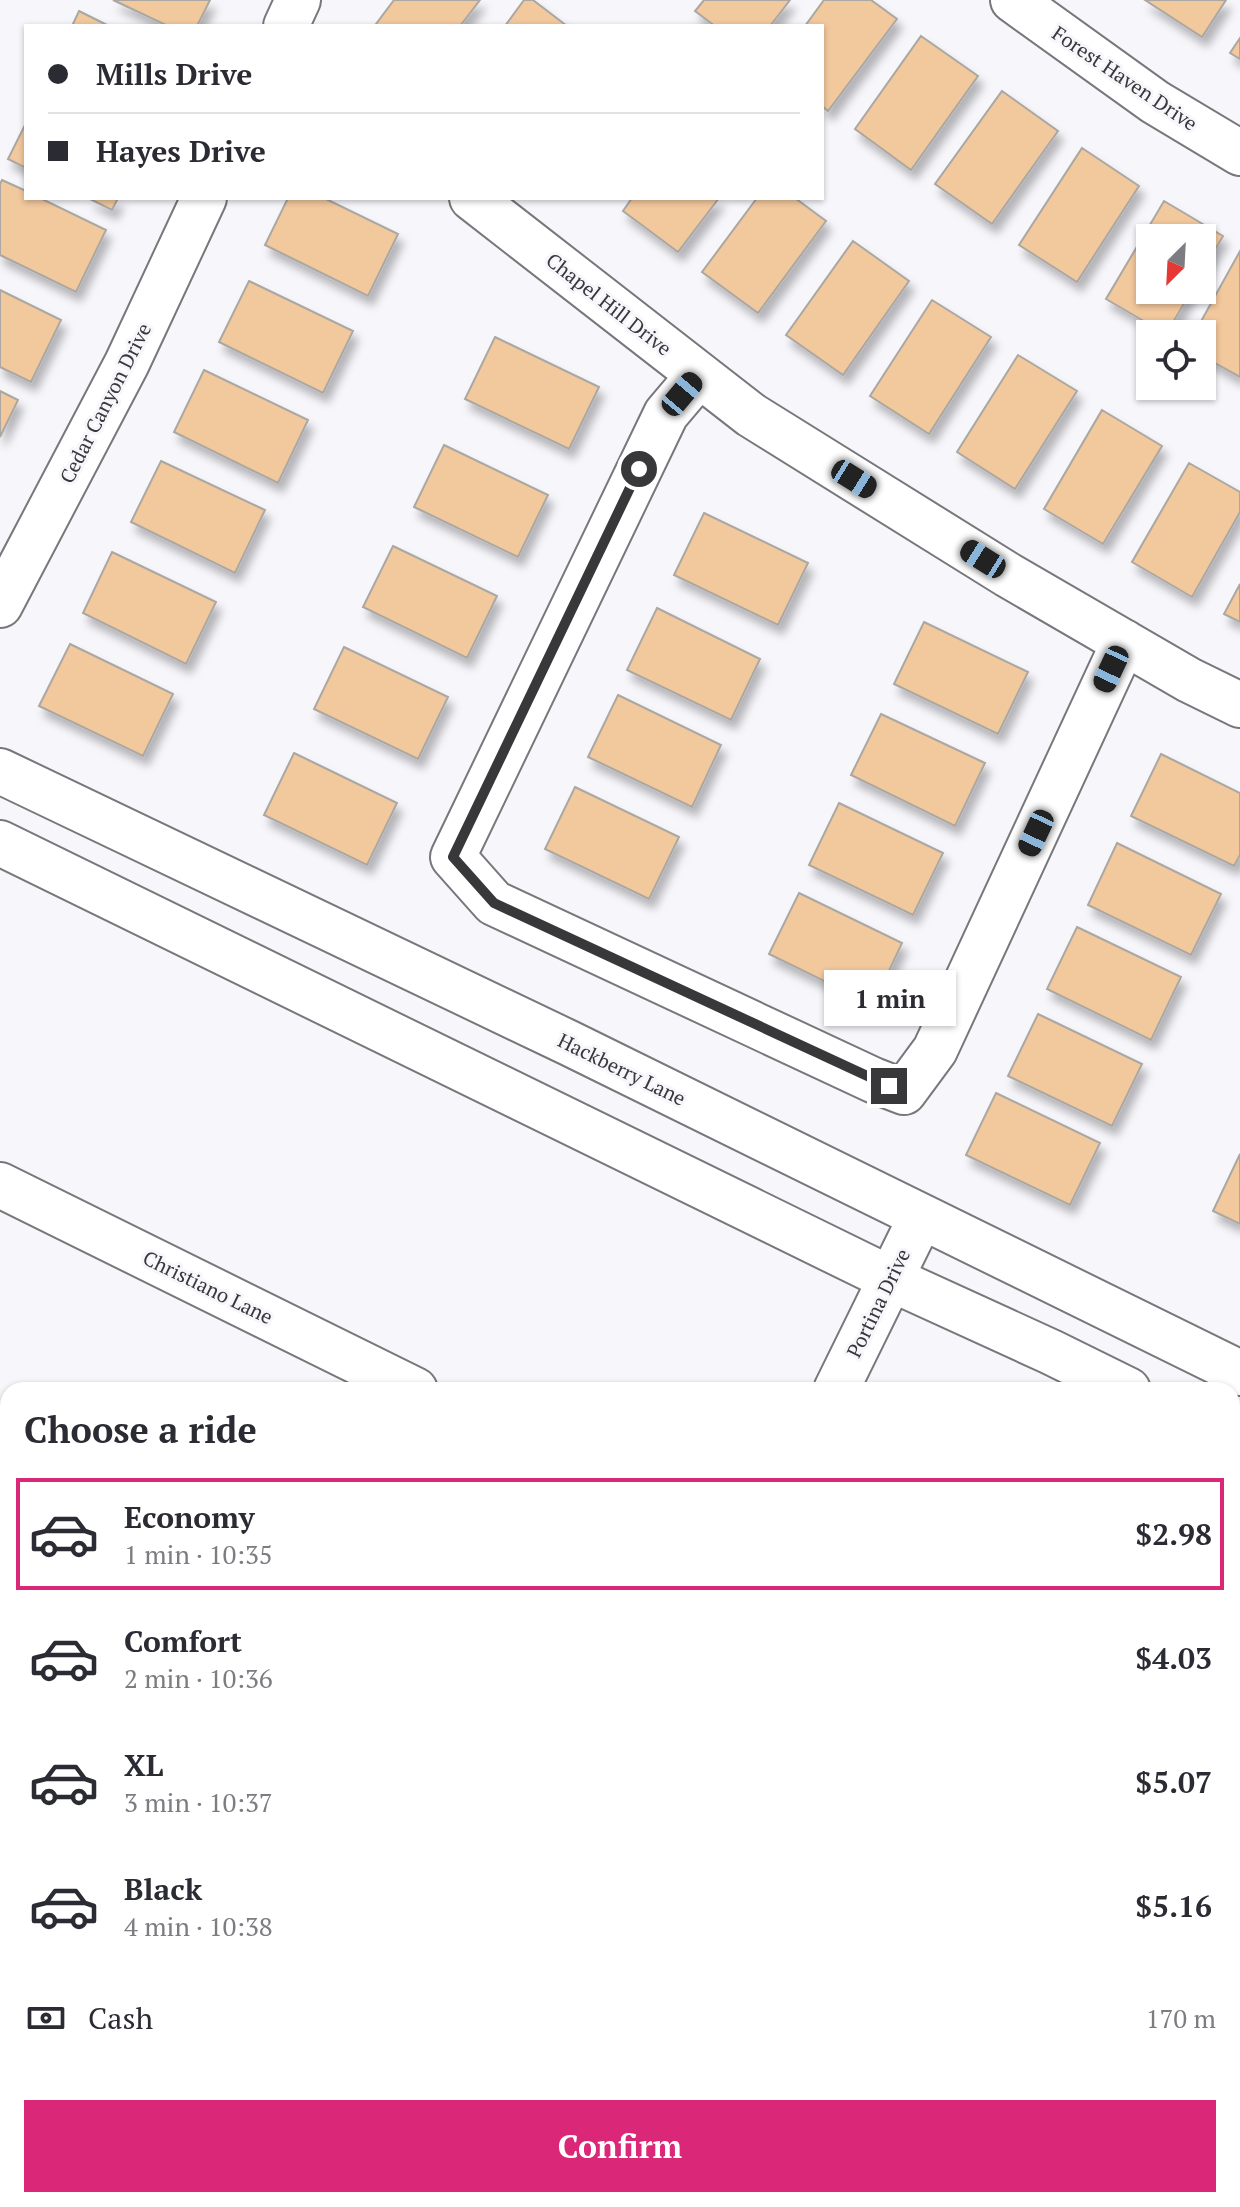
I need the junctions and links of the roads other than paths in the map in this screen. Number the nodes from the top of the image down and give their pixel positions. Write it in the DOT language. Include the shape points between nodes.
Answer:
graph roads {
  1 [pos="298,0"];
  2 [pos="1013,0"];
  3 [pos="287,24"];
  4 [pos="1240,153"];
  5 [pos="203,200"];
  6 [pos="475,200"];
  7 [pos="699,375"];
  8 [pos="0,605"];
  9 [pos="1124,642"];
  10 [pos="1240,705"];
  11 [pos="0,771"];
  12 [pos="0,843"];
  13 [pos="0,1185"];
  14 [pos="921,1217"];
  15 [pos="889,1278"];
  16 [pos="1240,1373"];
  17 [pos="399,1382"];
  18 [pos="840,1382"];
  19 [pos="1112,1382"];
  1 -- 3 [label="street"];
  2 -- 4 [label="street, Forest Haven Drive" via="1155,102"];
  5 -- 8 [label="street, Cedar Canyon Drive" via="127,363"];
  6 -- 7 [label="street, Chapel Hill Drive"];
  7 -- 9 [label="street, Chapel Hill Drive" via="751,415"];
  7 -- 9 [label="street" via="666,414 453,857 494,903 904,1092 935,1050"];
  9 -- 10 [label="street, Chapel Hill Drive"];
  11 -- 14 [label="street, Hackberry Lane"];
  12 -- 15 [label="street"];
  13 -- 17 [label="street, Christiano Lane"];
  14 -- 15 [label="street, Portina Drive"];
  14 -- 16 [label="street, Hackberry Lane"];
  15 -- 18 [label="street, Portina Drive"];
  15 -- 19 [label="street"];
}
